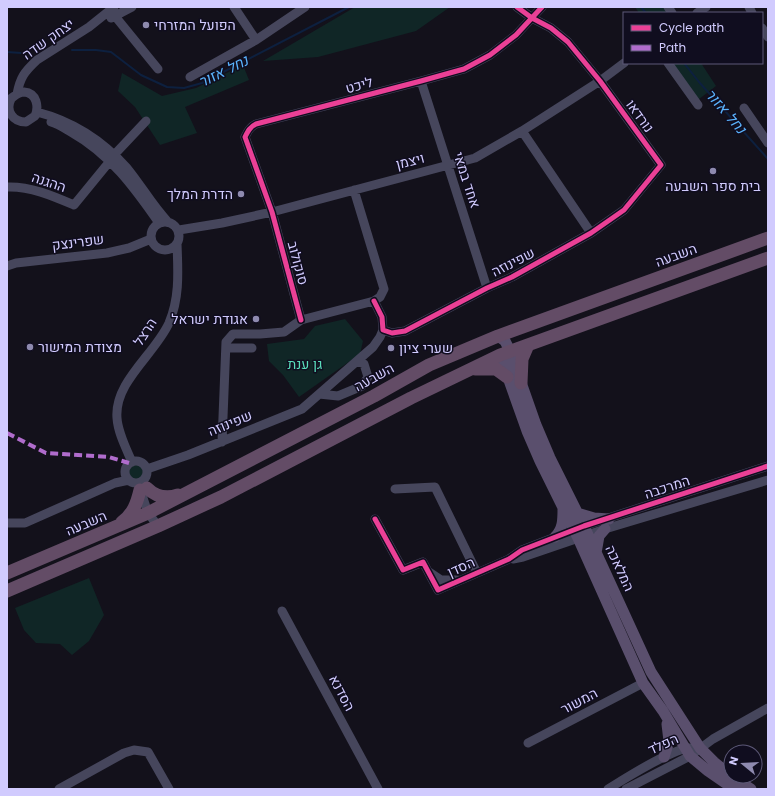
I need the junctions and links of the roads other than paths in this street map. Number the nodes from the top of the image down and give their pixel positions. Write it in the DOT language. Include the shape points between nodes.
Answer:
graph roads {
  1 [pos="132,7"];
  2 [pos="234,7"];
  3 [pos="305,7"];
  4 [pos="517,7"];
  5 [pos="542,7"];
  6 [pos="113,11"];
  7 [pos="532,18"];
  8 [pos="256,40"];
  9 [pos="623,64"];
  10 [pos="669,64"];
  11 [pos="158,69"];
  12 [pos="190,77"];
  13 [pos="421,81"];
  14 [pos="600,81"];
  15 [pos="13,101"];
  16 [pos="698,105"];
  17 [pos="744,108"];
  18 [pos="36,114"];
  19 [pos="146,121"];
  20 [pos="522,131"];
  21 [pos="768,143"];
  22 [pos="112,158"];
  23 [pos="661,165"];
  24 [pos="448,166"];
  25 [pos="7,186"];
  26 [pos="354,190"];
  27 [pos="272,212"];
  28 [pos="163,222"];
  29 [pos="179,230"];
  30 [pos="591,233"];
  31 [pos="151,238"];
  32 [pos="768,238"];
  33 [pos="173,247"];
  34 [pos="768,258"];
  35 [pos="7,266"];
  36 [pos="487,288"];
  37 [pos="374,301"];
  38 [pos="301,320"];
  39 [pos="383,330"];
  40 [pos="528,345"];
  41 [pos="503,346"];
  42 [pos="226,348"];
  43 [pos="252,348"];
  44 [pos="358,361"];
  45 [pos="467,369"];
  46 [pos="507,378"];
  47 [pos="521,383"];
  48 [pos="319,394"];
  49 [pos="222,442"];
  50 [pos="132,462"];
  51 [pos="768,466"];
  52 [pos="147,470"];
  53 [pos="125,471"];
  54 [pos="768,480"];
  55 [pos="115,483"];
  56 [pos="139,484"];
  57 [pos="197,488"];
  58 [pos="395,489"];
  59 [pos="563,509"];
  60 [pos="152,511"];
  61 [pos="577,513"];
  62 [pos="375,519"];
  63 [pos="7,523"];
  64 [pos="607,524"];
  65 [pos="158,526"];
  66 [pos="111,529"];
  67 [pos="581,532"];
  68 [pos="555,537"];
  69 [pos="596,553"];
  70 [pos="509,559"];
  71 [pos="7,573"];
  72 [pos="477,573"];
  73 [pos="7,591"];
  74 [pos="282,611"];
  75 [pos="643,683"];
  76 [pos="768,708"];
  77 [pos="666,719"];
  78 [pos="528,743"];
  79 [pos="700,748"];
  80 [pos="687,752"];
  81 [pos="664,757"];
  82 [pos="59,789"];
  83 [pos="169,789"];
  84 [pos="378,789"];
  85 [pos="608,789"];
  86 [pos="626,789"];
  87 [pos="734,789"];
  88 [pos="751,789"];
  1 -- 6 [label="street, יצחק שדה"];
  2 -- 8 [label="street"];
  3 -- 8 [label="street"];
  4 -- 7 [label="street, נורדאו"];
  5 -- 7 [label="street, ליכט"];
  6 -- 11 [label="street"];
  6 -- 15 [label="street, יצחק שדה" via="37,60 23,75"];
  7 -- 13 [label="street, ליכט" via="490,54 464,69"];
  7 -- 14 [label="street, נורדאו" via="551,28 568,42"];
  8 -- 12 [label="street"];
  9 -- 14 [label="street, ויצמן"];
  10 -- 16 [label="street"];
  13 -- 24 [label="street, אחד במאי"];
  13 -- 27 [label="street, ליכט" via="251,127 245,137"];
  14 -- 20 [label="street, ויצמן"];
  14 -- 23 [label="street, נורדאו"];
  15 -- 18 [label="street" via="33,96 38,106"];
  15 -- 18 [label="street" via="12,116 21,122 31,120"];
  17 -- 21 [label="street"];
  18 -- 22 [label="street" via="88,141"];
  19 -- 22 [label="street, ההגנה"];
  20 -- 24 [label="street, ויצמן" via="475,158"];
  20 -- 30 [label="street"];
  22 -- 25 [label="street, ההגנה" via="74,205 29,189"];
  22 -- 28 [label="street"];
  23 -- 30 [label="street, שפינוזה" via="624,210"];
  24 -- 26 [label="street, ויצמן"];
  24 -- 36 [label="street, אחד במאי"];
  26 -- 27 [label="street, ויצמן"];
  26 -- 37 [label="street" via="384,289 380,297"];
  27 -- 29 [label="street, ויצמן"];
  27 -- 38 [label="street, סוקולוב"];
  28 -- 29 [label="street" via="172,223"];
  28 -- 31 [label="street" via="152,229"];
  29 -- 33 [label="street" via="179,240"];
  30 -- 36 [label="street, שפינוזה"];
  31 -- 33 [label="street" via="152,243 160,249"];
  31 -- 35 [label="street, שפרינצק" via="129,248 114,251"];
  32 -- 41 [label="highway, השבעה" via="602,299 559,322"];
  33 -- 50 [label="street, הרצל" via="178,280 176,301 168,323 125,386 118,404 117,418 121,437"];
  34 -- 40 [label="highway, השבעה"];
  36 -- 39 [label="street, שפינוזה" via="405,331 392,333"];
  37 -- 38 [label="street"];
  37 -- 39 [label="street" via="382,317"];
  38 -- 42 [label="street" via="284,332 233,334 226,342"];
  39 -- 44 [label="street, שפינוזה" via="373,347"];
  40 -- 41 [label="highway, השבעה"];
  40 -- 47 [label="highway" via="522,359"];
  41 -- 45 [label="highway, השבעה"];
  41 -- 46 [label="main road, המלאכה"];
  41 -- 47 [label="main road, המלאכה"];
  41 -- 57 [label="highway, השבעה" via="429,365"];
  42 -- 43 [label="street"];
  42 -- 49 [label="street"];
  44 -- 48 [label="street, שפינוזה"];
  44 -- 48 [label="street" via="364,364 368,377 362,386 338,396"];
  45 -- 46 [label="highway" via="496,369"];
  45 -- 65 [label="highway, השבעה" via="221,497"];
  46 -- 59 [label="main road, המלאכה" via="535,449"];
  47 -- 61 [label="main road, המלאכה" via="550,458"];
  48 -- 49 [label="street, שפינוזה" via="302,409"];
  49 -- 52 [label="street, שפינוזה"];
  50 -- 52 [label="street" via="141,462"];
  50 -- 53 [label="street" via="127,465"];
  51 -- 64 [label="street, המרכבה"];
  52 -- 56 [label="street" via="147,475"];
  53 -- 55 [label="street"];
  53 -- 56 [label="street" via="125,474"];
  54 -- 64 [label="street, המרכבה"];
  55 -- 56 [label="street"];
  55 -- 63 [label="street" via="25,523"];
  56 -- 57 [label="highway" via="155,494 166,497"];
  56 -- 60 [label="street"];
  56 -- 66 [label="highway" via="136,504 130,514"];
  57 -- 60 [label="highway, השבעה"];
  58 -- 72 [label="street" via="435,487"];
  59 -- 67 [label="main road, המלאכה"];
  59 -- 68 [label="main road" via="562,527"];
  60 -- 65 [label="street"];
  60 -- 66 [label="highway, השבעה"];
  61 -- 64 [label="main road"];
  61 -- 67 [label="main road, המלאכה"];
  62 -- 72 [label="street, הסדן" via="403,570 422,562 438,590"];
  64 -- 67 [label="street, המרכבה"];
  64 -- 69 [label="main road" via="599,536"];
  65 -- 73 [label="highway, השבעה"];
  66 -- 71 [label="highway, השבעה"];
  67 -- 68 [label="street, הסדן"];
  67 -- 69 [label="main road, המלאכה"];
  67 -- 70 [label="street, הסדן" via="522,557"];
  67 -- 75 [label="main road, המלאכה"];
  68 -- 70 [label="street, הסדן" via="522,550"];
  69 -- 79 [label="main road, המלאכה" via="651,672"];
  70 -- 72 [label="street, הסדן"];
  74 -- 84 [label="street, הסדנא"];
  75 -- 77 [label="main road, המלאכה"];
  75 -- 78 [label="street, המשור"];
  76 -- 79 [label="street"];
  77 -- 80 [label="main road, המלאכה"];
  77 -- 81 [label="main road" via="669,741"];
  79 -- 80 [label="street, הפלד"];
  79 -- 88 [label="main road, המלאכה" via="730,775"];
  80 -- 81 [label="street, הפלד"];
  80 -- 86 [label="street, הפלד"];
  80 -- 87 [label="main road, המלאכה"];
  81 -- 85 [label="street, הפלד"];
  82 -- 83 [label="street" via="134,750 148,752"];
}
